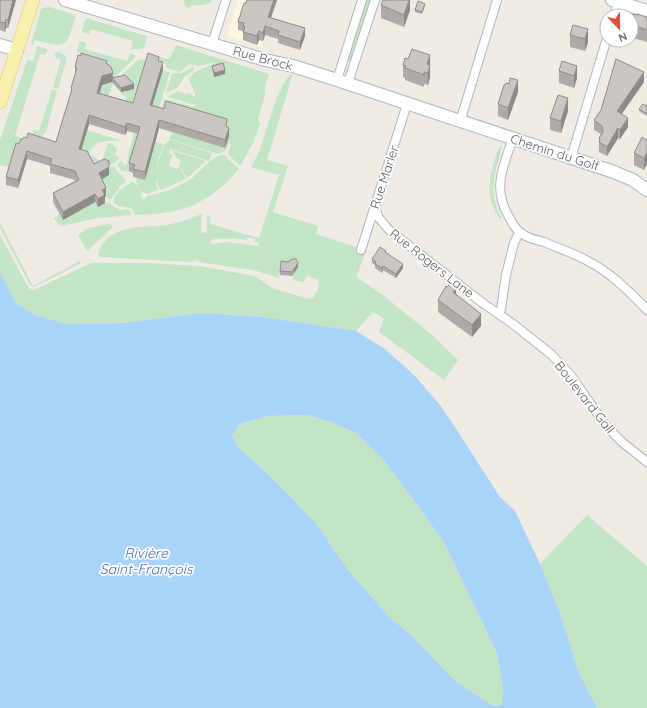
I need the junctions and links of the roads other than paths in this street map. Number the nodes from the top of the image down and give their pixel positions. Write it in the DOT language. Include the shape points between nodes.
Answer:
graph roads {
  1 [pos="33,0"];
  2 [pos="65,0"];
  3 [pos="226,0"];
  4 [pos="362,0"];
  5 [pos="375,0"];
  6 [pos="497,0"];
  7 [pos="616,1"];
  8 [pos="647,11"];
  9 [pos="212,44"];
  10 [pos="0,45"];
  11 [pos="604,48"];
  12 [pos="17,50"];
  13 [pos="343,82"];
  14 [pos="0,102"];
  15 [pos="407,104"];
  16 [pos="460,122"];
  17 [pos="512,138"];
  18 [pos="571,158"];
  19 [pos="647,190"];
  20 [pos="375,205"];
  21 [pos="519,232"];
  22 [pos="361,250"];
  23 [pos="647,310"];
  24 [pos="499,314"];
  25 [pos="647,462"];
  1 -- 12 [label="main road"];
  2 -- 9 [label="street, Rue Brock"];
  3 -- 9 [label="street"];
  4 -- 13 [label="street"];
  5 -- 13 [label="street"];
  6 -- 16 [label="street"];
  7 -- 8 [label="street"];
  9 -- 13 [label="street, Rue Brock"];
  10 -- 12 [label="street"];
  11 -- 18 [label="street"];
  12 -- 14 [label="main road"];
  13 -- 15 [label="street, Rue Brock"];
  15 -- 16 [label="street, Rue Brock"];
  15 -- 20 [label="street, Rue Marler"];
  16 -- 17 [label="street, Chemin du Golf"];
  17 -- 18 [label="street, Chemin du Golf"];
  17 -- 21 [label="street" via="500,176 500,192 507,215"];
  18 -- 19 [label="street, Chemin du Golf" via="633,180"];
  20 -- 22 [label="street, Rue Marler"];
  20 -- 24 [label="street, Rue Rogers Lane" via="378,217 390,231"];
  21 -- 23 [label="street" via="577,255 597,266 616,280"];
  21 -- 24 [label="street" via="507,268"];
  24 -- 25 [label="street, Boulevard Gall" via="558,361 606,426"];
}
